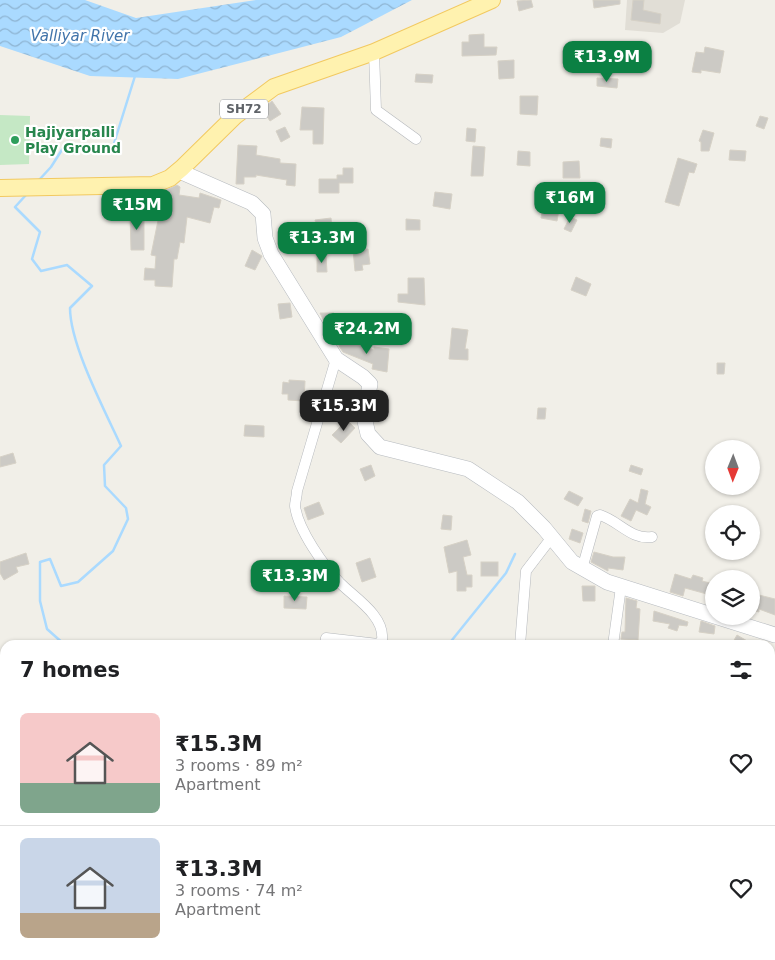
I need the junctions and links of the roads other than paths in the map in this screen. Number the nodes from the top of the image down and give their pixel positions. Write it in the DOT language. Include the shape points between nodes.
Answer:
graph roads {
  1 [pos="492,0"];
  2 [pos="374,52"];
  3 [pos="416,139"];
  4 [pos="179,171"];
  5 [pos="0,188"];
  6 [pos="336,359"];
  7 [pos="552,536"];
  8 [pos="652,537"];
  9 [pos="582,569"];
  10 [pos="621,587"];
  11 [pos="775,635"];
  12 [pos="326,640"];
  13 [pos="343,640"];
  14 [pos="382,640"];
  15 [pos="520,640"];
  16 [pos="614,640"];
  17 [pos="0,756"];
  18 [pos="0,814"];
  1 -- 2 [label="main road, SH72"];
  2 -- 3 [label="street" via="376,110"];
  2 -- 4 [label="main road, SH72" via="274,87 234,116"];
  4 -- 5 [label="main road, SH72" via="153,185"];
  4 -- 6 [label="main road" via="252,204 263,214 265,238 271,254"];
  6 -- 7 [label="main road" via="370,384 364,417 368,434 380,447 468,469 518,502"];
  6 -- 14 [label="street" via="295,506 312,547 338,582 371,613 380,625"];
  7 -- 9 [label="main road" via="565,555"];
  7 -- 15 [label="street" via="526,571"];
  8 -- 9 [label="street" via="633,536 612,519 597,516"];
  9 -- 10 [label="main road"];
  10 -- 11 [label="main road"];
  10 -- 16 [label="street"];
  12 -- 13 [label="street"];
  17 -- 18 [label="street"];
}
